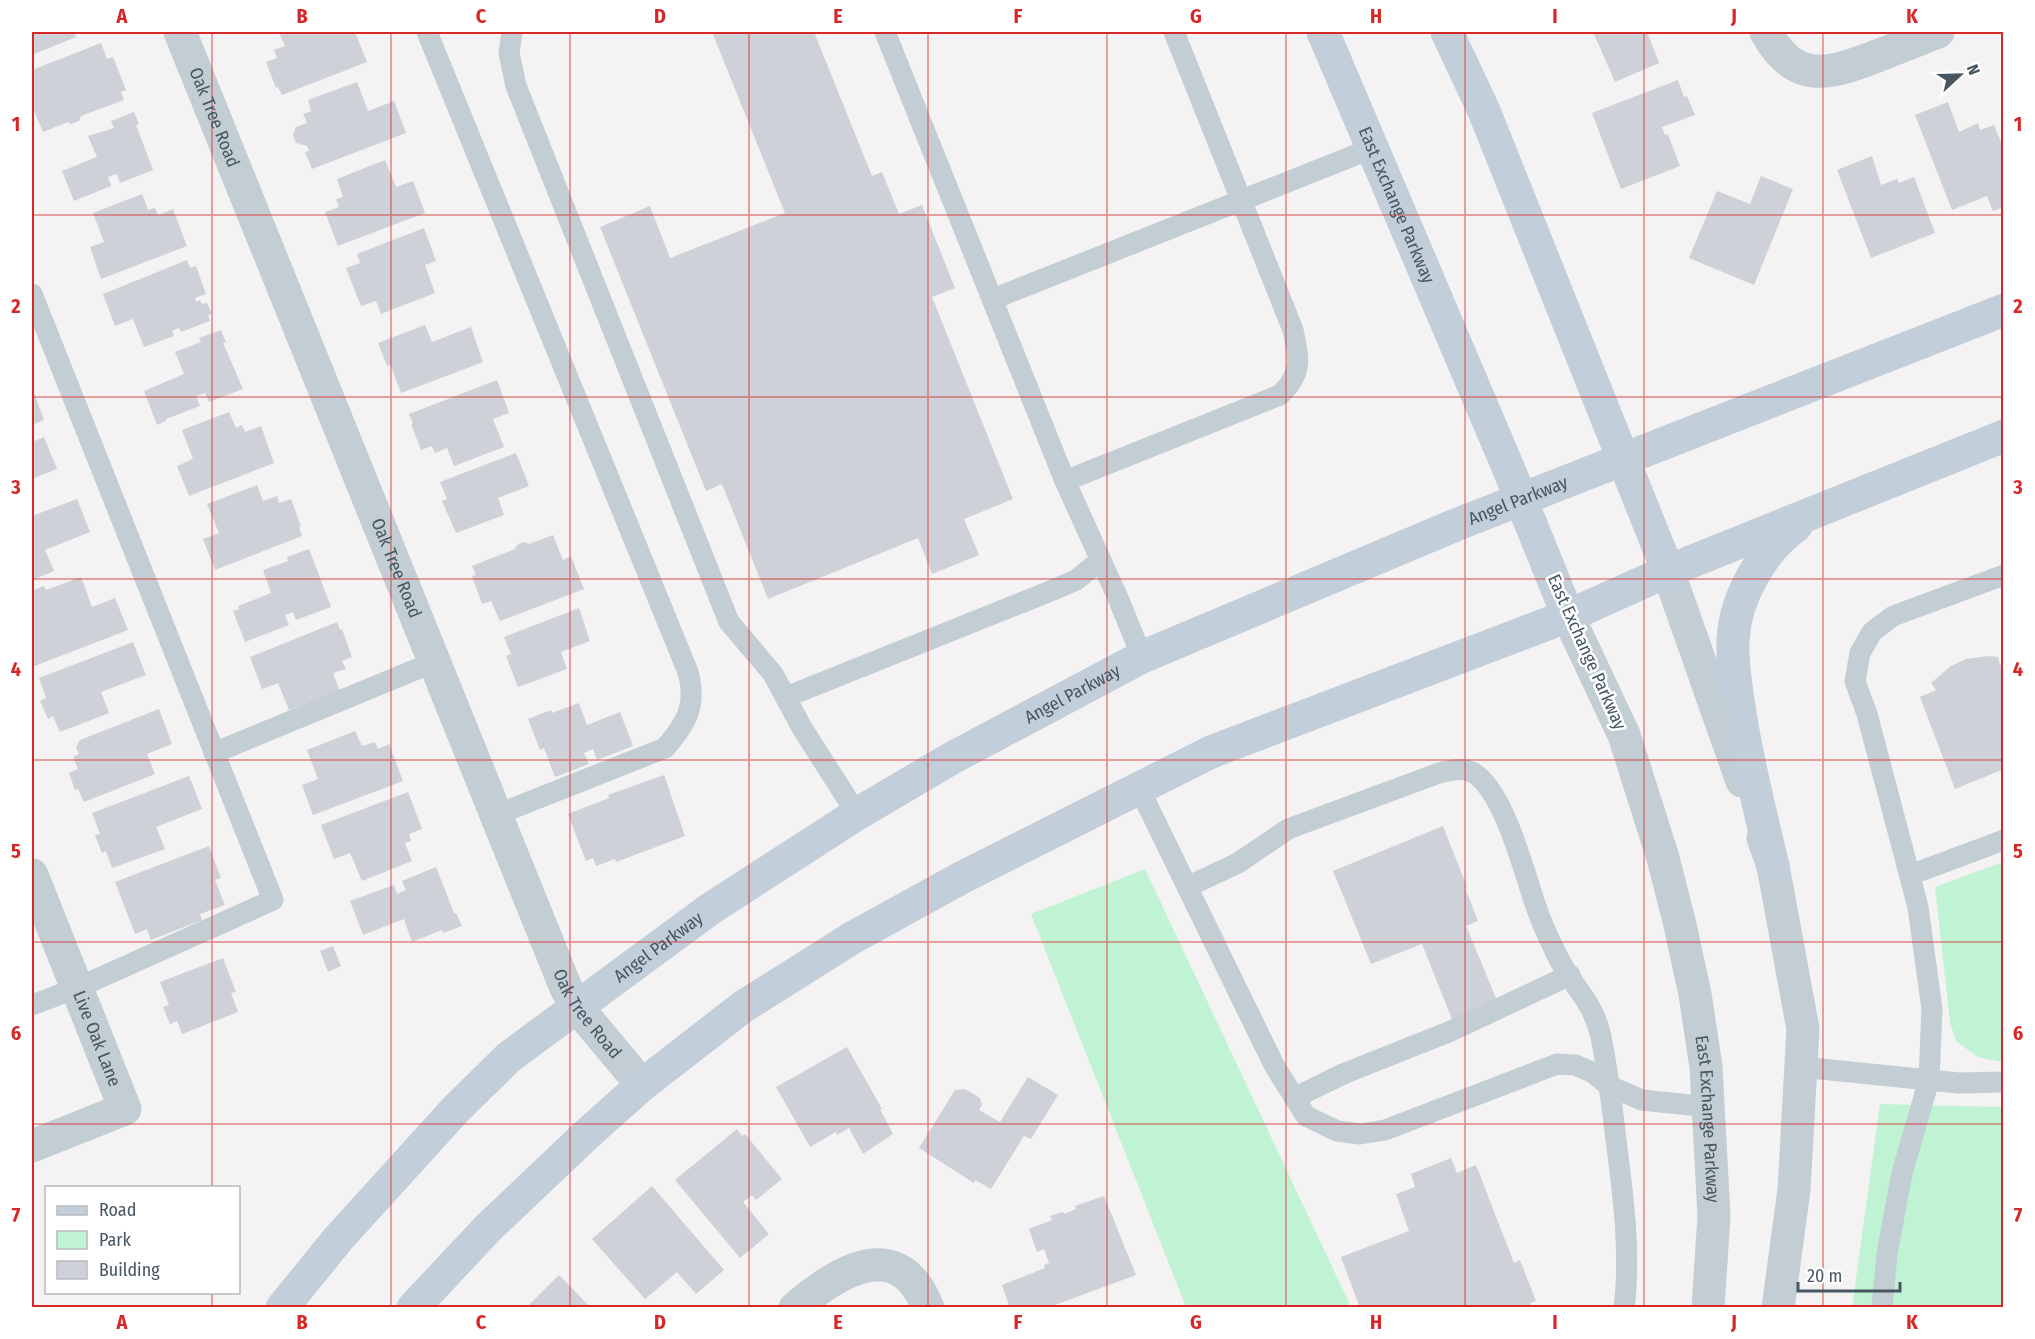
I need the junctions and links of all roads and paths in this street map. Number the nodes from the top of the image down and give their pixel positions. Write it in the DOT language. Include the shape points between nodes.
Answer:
graph roads {
  1 [pos="180,32"];
  2 [pos="427,32"];
  3 [pos="512,32"];
  4 [pos="885,32"];
  5 [pos="1174,32"];
  6 [pos="1323,32"];
  7 [pos="1447,32"];
  8 [pos="1766,32"];
  9 [pos="1938,32"];
  10 [pos="1372,148"];
  11 [pos="1241,200"];
  12 [pos="32,294"];
  13 [pos="993,299"];
  14 [pos="2004,310"];
  15 [pos="2004,436"];
  16 [pos="1623,458"];
  17 [pos="1065,481"];
  18 [pos="1521,500"];
  19 [pos="1817,512"];
  20 [pos="1101,560"];
  21 [pos="1668,572"];
  22 [pos="2004,575"];
  23 [pos="1568,616"];
  24 [pos="1142,657"];
  25 [pos="434,662"];
  26 [pos="786,697"];
  27 [pos="214,753"];
  28 [pos="1139,788"];
  29 [pos="857,814"];
  30 [pos="496,815"];
  31 [pos="2004,840"];
  32 [pos="1773,866"];
  33 [pos="32,875"];
  34 [pos="1910,875"];
  35 [pos="1187,887"];
  36 [pos="1570,975"];
  37 [pos="77,988"];
  38 [pos="32,1005"];
  39 [pos="576,1006"];
  40 [pos="1801,1067"];
  41 [pos="1929,1080"];
  42 [pos="2004,1082"];
  43 [pos="642,1085"];
  44 [pos="1609,1086"];
  45 [pos="1294,1098"];
  46 [pos="1709,1107"];
  47 [pos="32,1146"];
  48 [pos="282,1308"];
  49 [pos="413,1308"];
  50 [pos="795,1308"];
  51 [pos="928,1308"];
  52 [pos="1624,1308"];
  53 [pos="1708,1308"];
  54 [pos="1778,1308"];
  55 [pos="1882,1308"];
  1 -- 25 [label="street, Oak Tree Road"];
  2 -- 30 [label="lane" via="693,690 689,713 665,748"];
  3 -- 26 [label="lane" via="510,53 516,86 729,622 774,674"];
  4 -- 13 [label="lane"];
  5 -- 11 [label="lane"];
  6 -- 10 [label="main road, East Exchange Parkway"];
  7 -- 16 [label="main road" via="1489,122"];
  8 -- 9 [label="street" via="1789,62 1807,70 1826,72"];
  10 -- 11 [label="lane"];
  10 -- 18 [label="main road, East Exchange Parkway"];
  11 -- 13 [label="lane"];
  11 -- 17 [label="lane" via="1293,330 1299,361 1291,384 1280,395"];
  12 -- 27 [label="lane"];
  13 -- 17 [label="lane"];
  14 -- 16 [label="main road, Angel Parkway"];
  15 -- 19 [label="main road"];
  16 -- 18 [label="main road, Angel Parkway"];
  16 -- 21 [label="main road"];
  17 -- 20 [label="lane"];
  18 -- 23 [label="main road, East Exchange Parkway"];
  18 -- 24 [label="main road, Angel Parkway"];
  19 -- 21 [label="main road"];
  19 -- 32 [label="main road" via="1785,534 1759,564 1742,599 1733,638 1734,678 1746,755"];
  20 -- 24 [label="lane"];
  20 -- 26 [label="lane" via="1076,580"];
  21 -- 23 [label="main road"];
  21 -- 32 [label="street"];
  22 -- 34 [label="lane" via="1893,616 1872,632 1860,653 1855,681"];
  23 -- 28 [label="main road" via="1211,752"];
  23 -- 46 [label="street, East Exchange Parkway" via="1624,735 1663,858 1695,994"];
  24 -- 29 [label="main road, Angel Parkway" via="952,758"];
  25 -- 27 [label="lane"];
  25 -- 30 [label="street, Oak Tree Road"];
  26 -- 29 [label="lane"];
  27 -- 37 [label="lane" via="273,900"];
  28 -- 35 [label="lane"];
  28 -- 43 [label="main road" via="852,938 744,1006"];
  29 -- 39 [label="main road, Angel Parkway" via="710,909"];
  30 -- 39 [label="street, Oak Tree Road"];
  31 -- 34 [label="lane"];
  32 -- 40 [label="street" via="1803,1029"];
  33 -- 37 [label="street, Live Oak Lane"];
  34 -- 41 [label="lane" via="1932,1010"];
  35 -- 36 [label="lane" via="1238,864 1288,829 1439,773 1464,769 1477,775 1489,788 1504,815 1539,914"];
  35 -- 45 [label="lane"];
  36 -- 44 [label="lane" via="1592,1010"];
  36 -- 45 [label="lane"];
  37 -- 38 [label="lane"];
  37 -- 47 [label="street, Live Oak Lane" via="125,1109"];
  39 -- 43 [label="street, Oak Tree Road"];
  39 -- 48 [label="main road, Angel Parkway" via="509,1057 456,1109 338,1239"];
  40 -- 41 [label="lane"];
  40 -- 54 [label="street" via="1794,1190"];
  41 -- 42 [label="lane"];
  41 -- 55 [label="lane" via="1902,1173"];
  43 -- 49 [label="main road" via="488,1228"];
  44 -- 45 [label="lane" via="1592,1072 1575,1065 1557,1064 1410,1122 1360,1134 1337,1131 1306,1116"];
  44 -- 46 [label="lane" via="1642,1100"];
  44 -- 52 [label="lane" via="1624,1201"];
  46 -- 53 [label="street, East Exchange Parkway" via="1714,1216"];
  50 -- 51 [label="street" via="852,1270 881,1264 909,1276 920,1287"];
}
